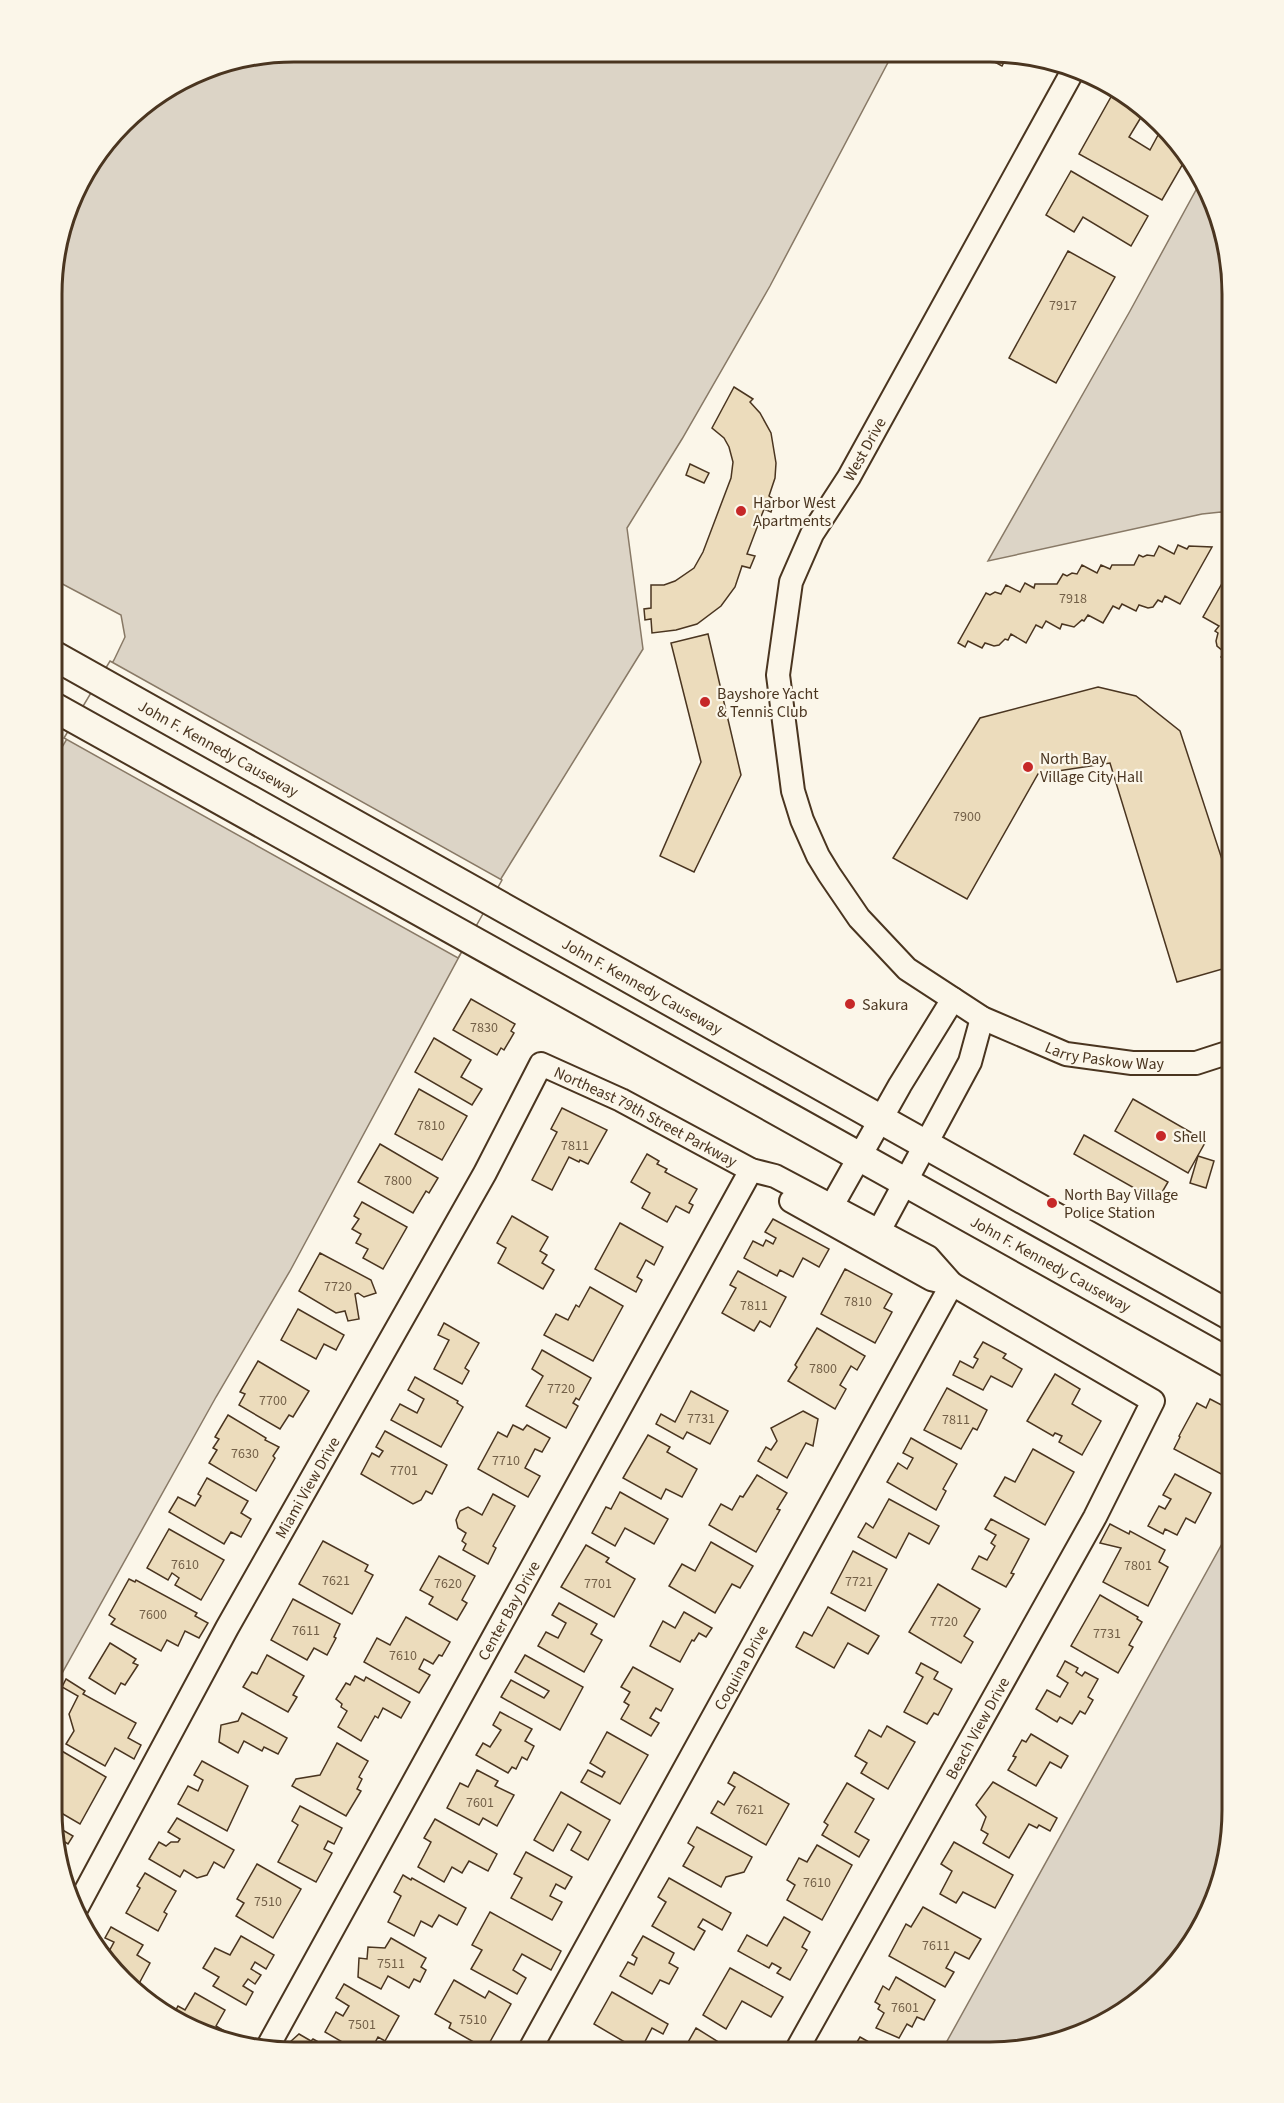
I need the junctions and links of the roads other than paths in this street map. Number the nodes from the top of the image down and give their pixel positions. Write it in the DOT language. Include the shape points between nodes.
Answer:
graph roads {
  1 [pos="1070,76"];
  2 [pos="62,660"];
  3 [pos="62,711"];
  4 [pos="860,918"];
  5 [pos="953,999"];
  6 [pos="982,1018"];
  7 [pos="1222,1055"];
  8 [pos="541,1064"];
  9 [pos="880,1120"];
  10 [pos="924,1145"];
  11 [pos="860,1156"];
  12 [pos="751,1170"];
  13 [pos="905,1181"];
  14 [pos="828,1213"];
  15 [pos="875,1238"];
  16 [pos="952,1284"];
  17 [pos="1222,1311"];
  18 [pos="1222,1359"];
  19 [pos="1154,1401"];
  20 [pos="80,1901"];
  21 [pos="271,2041"];
  22 [pos="534,2042"];
  23 [pos="801,2042"];
  1 -- 4 [label="street, West Drive" via="849,477 812,534 791,582 778,675 793,790 818,856"];
  2 -- 9 [label="main road, John F. Kennedy Causeway"];
  3 -- 11 [label="main road, John F. Kennedy Causeway"];
  4 -- 5 [label="street, Larry Paskow Way" via="907,969"];
  5 -- 6 [label="street, Larry Paskow Way"];
  5 -- 9 [label="street"];
  6 -- 7 [label="street, Larry Paskow Way" via="1066,1054 1132,1063 1196,1063"];
  6 -- 10 [label="street" via="970,1062"];
  8 -- 12 [label="street, Northeast 79th Street Parkway" via="621,1100"];
  8 -- 20 [label="street, Miami View Drive" via="485,1173 227,1629"];
  9 -- 10 [label="main road, John F. Kennedy Causeway"];
  9 -- 11 [label="street"];
  10 -- 13 [label="street"];
  10 -- 17 [label="main road, John F. Kennedy Causeway"];
  11 -- 13 [label="main road, John F. Kennedy Causeway"];
  11 -- 14 [label="street"];
  12 -- 14 [label="street, Northeast 79th Street Parkway" via="768,1188"];
  12 -- 21 [label="street, Center Bay Drive"];
  13 -- 15 [label="street"];
  13 -- 18 [label="main road, John F. Kennedy Causeway"];
  14 -- 15 [label="street, Northeast 79th Street Parkway"];
  15 -- 16 [label="street, Northeast 79th Street Parkway" via="931,1279"];
  16 -- 19 [label="street, Northeast 79th Street Parkway"];
  16 -- 22 [label="street, Coquina Drive"];
  19 -- 23 [label="street, Beach View Drive" via="1095,1517"];
}
